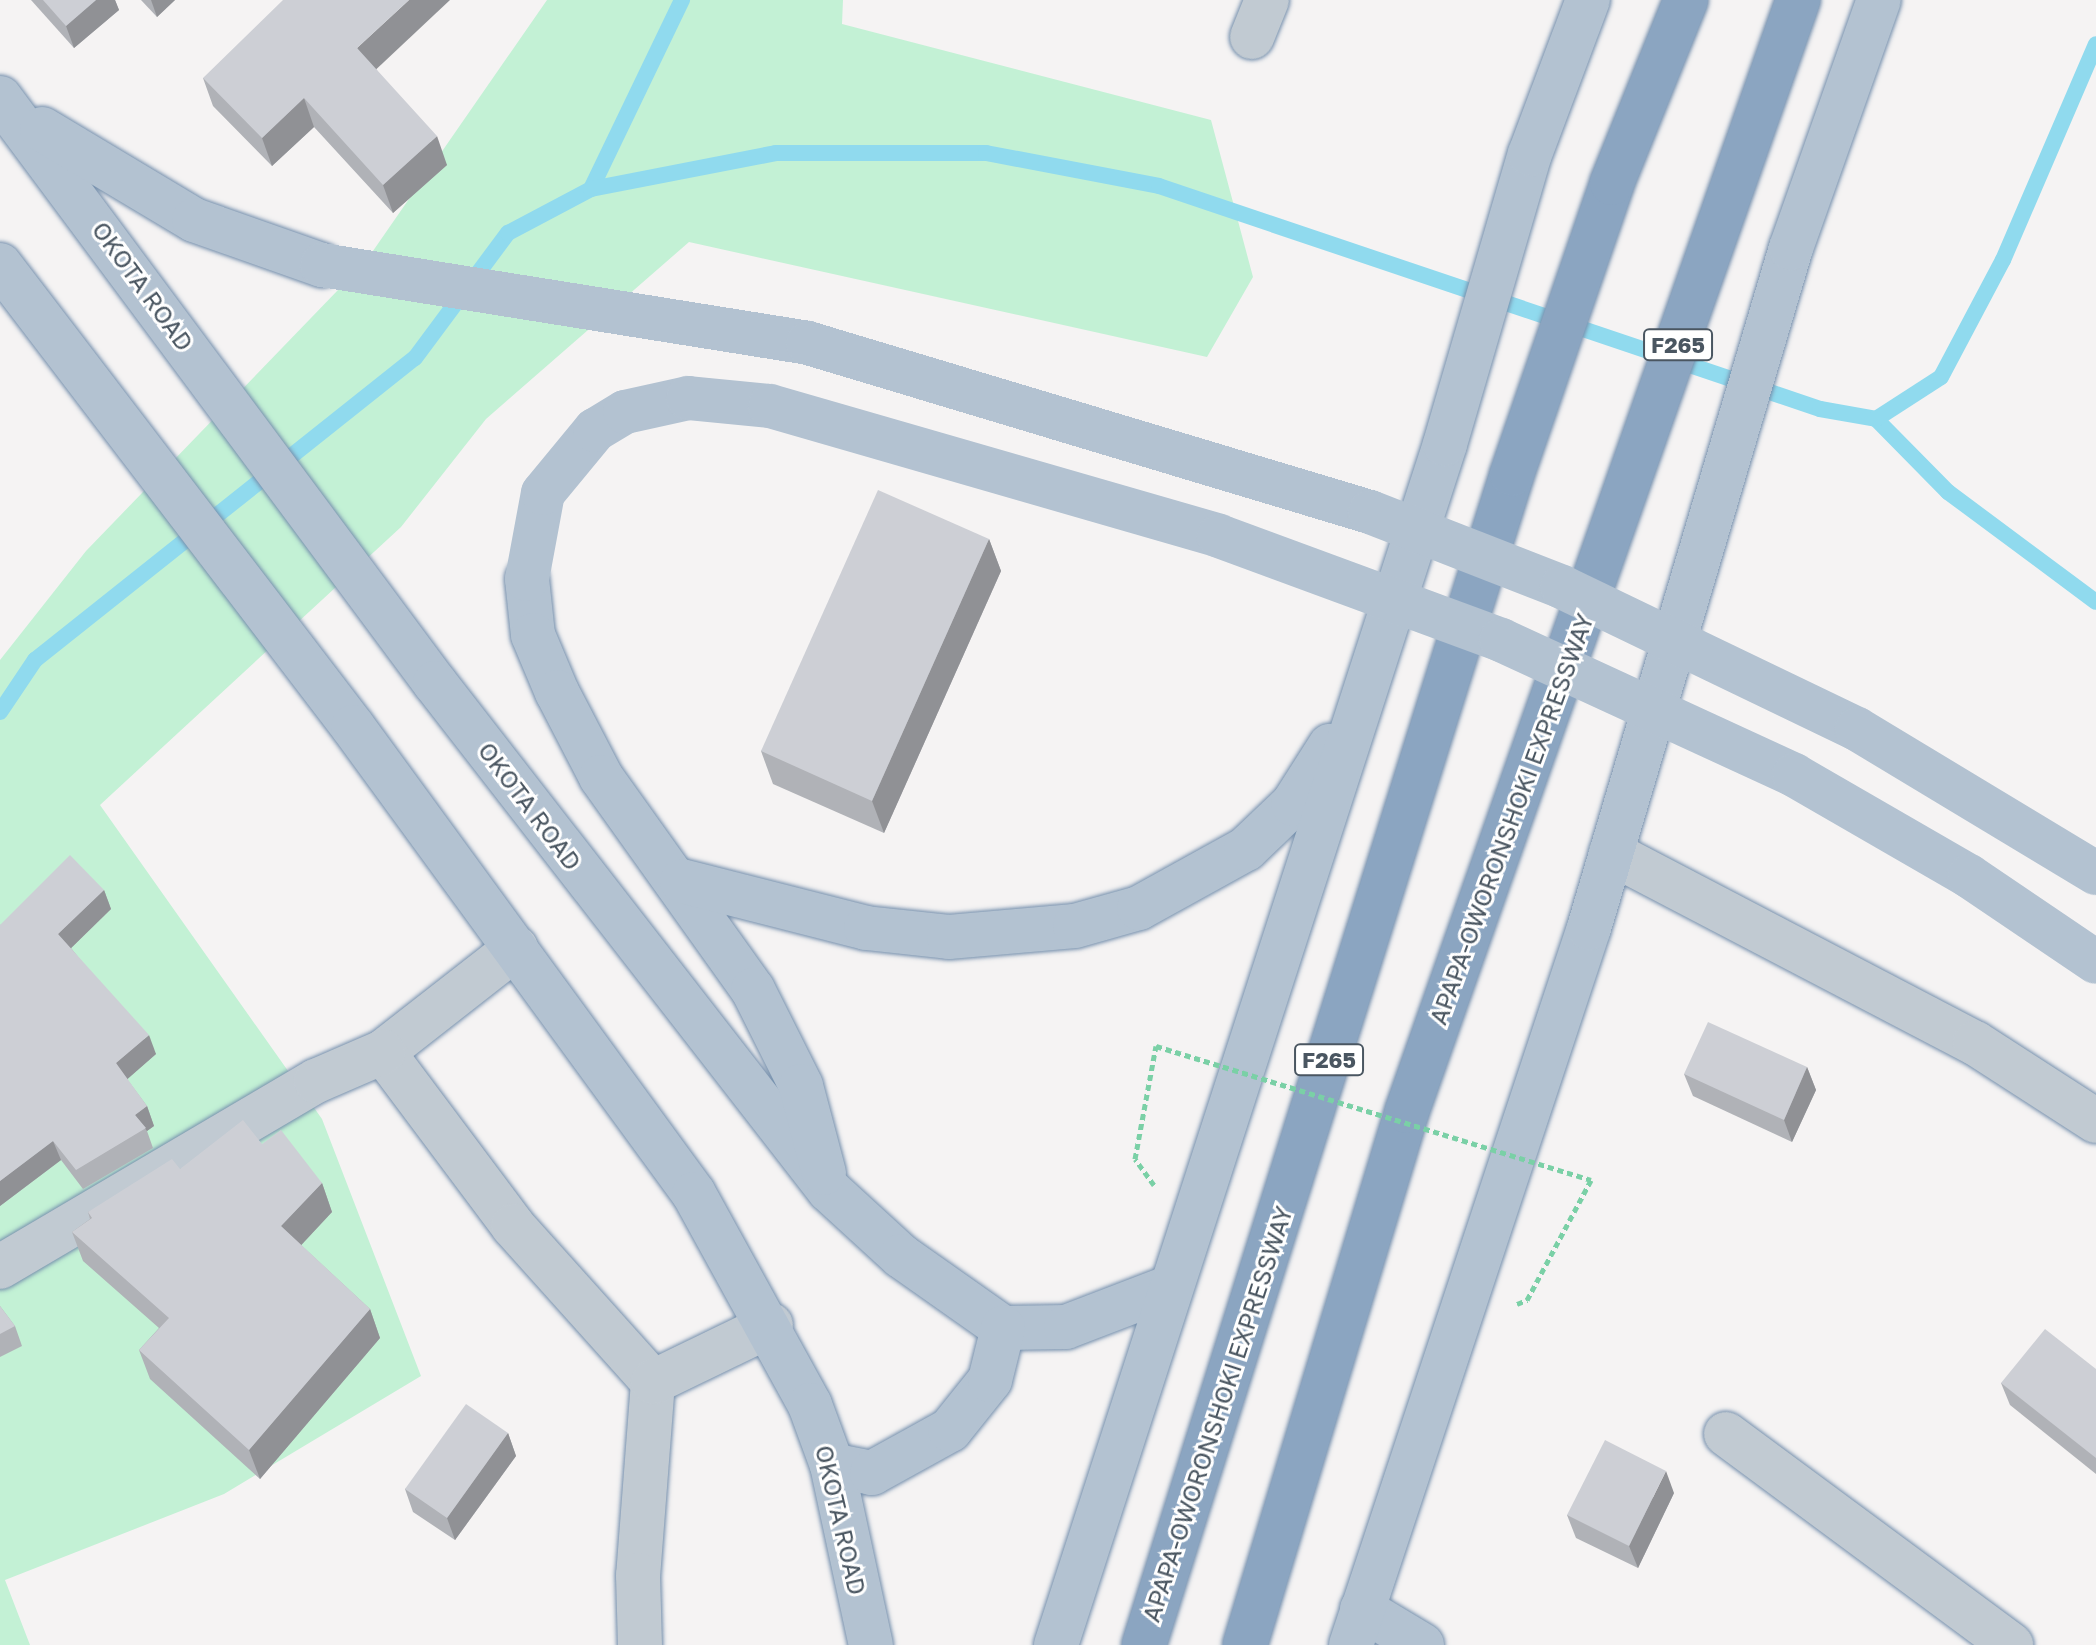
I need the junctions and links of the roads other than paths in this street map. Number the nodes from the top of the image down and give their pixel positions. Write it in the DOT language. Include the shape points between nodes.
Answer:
graph roads {
  1 [pos="1588,0"];
  2 [pos="1686,0"];
  3 [pos="1798,0"];
  4 [pos="1879,0"];
  5 [pos="8,105"];
  6 [pos="0,265"];
  7 [pos="1384,628"];
  8 [pos="1611,853"];
  9 [pos="2096,873"];
  10 [pos="682,881"];
  11 [pos="516,948"];
  12 [pos="2096,962"];
  13 [pos="383,1052"];
  14 [pos="2096,1121"];
  15 [pos="829,1190"];
  16 [pos="0,1267"];
  17 [pos="1170,1287"];
  18 [pos="771,1325"];
  19 [pos="1003,1328"];
  20 [pos="653,1382"];
  21 [pos="1726,1434"];
  22 [pos="832,1465"];
  23 [pos="1356,1627"];
  24 [pos="640,1645"];
  25 [pos="871,1645"];
  26 [pos="1056,1645"];
  27 [pos="1144,1645"];
  28 [pos="1245,1645"];
  29 [pos="1422,1645"];
  30 [pos="2011,1645"];
  1 -- 7 [label="main road" via="1530,154 1445,444"];
  2 -- 27 [label="highway, APAPA-OWORONSHOKI EXPRESSWAY / F265" via="1612,183 1512,474"];
  3 -- 28 [label="highway, APAPA-OWORONSHOKI EXPRESSWAY / F265" via="1407,1111"];
  4 -- 8 [label="main road" via="1791,248 1711,533"];
  5 -- 9 [label="main road, bridge" via="194,220 322,265 808,343 1370,512 1562,587 1857,729"];
  5 -- 15 [label="main road, OKOTA ROAD" via="435,683"];
  6 -- 11 [label="main road, OKOTA ROAD"];
  7 -- 10 [label="main road" via="1335,737 1293,804 1246,849 1139,908 1075,926 949,937 866,928"];
  7 -- 17 [label="main road"];
  8 -- 14 [label="lane" via="1975,1043"];
  8 -- 23 [label="main road"];
  10 -- 12 [label="main road, bridge" via="586,748 533,635 527,579 543,493 595,430 625,412 688,398 770,406 1219,536 1515,646 1794,775 1969,876"];
  10 -- 15 [label="main road" via="753,990 801,1086"];
  11 -- 13 [label="lane"];
  11 -- 18 [label="main road, OKOTA ROAD" via="694,1194"];
  13 -- 16 [label="lane" via="316,1081"];
  13 -- 20 [label="lane" via="513,1226"];
  15 -- 19 [label="main road, OKOTA ROAD" via="901,1256"];
  17 -- 19 [label="main road" via="1066,1327"];
  17 -- 26 [label="main road"];
  18 -- 20 [label="lane"];
  18 -- 22 [label="main road, OKOTA ROAD"];
  19 -- 22 [label="main road" via="990,1380 950,1430 872,1473"];
  20 -- 24 [label="lane" via="638,1575"];
  21 -- 30 [label="lane"];
  22 -- 25 [label="main road, OKOTA ROAD"];
  23 -- 29 [label="main road"];
}
